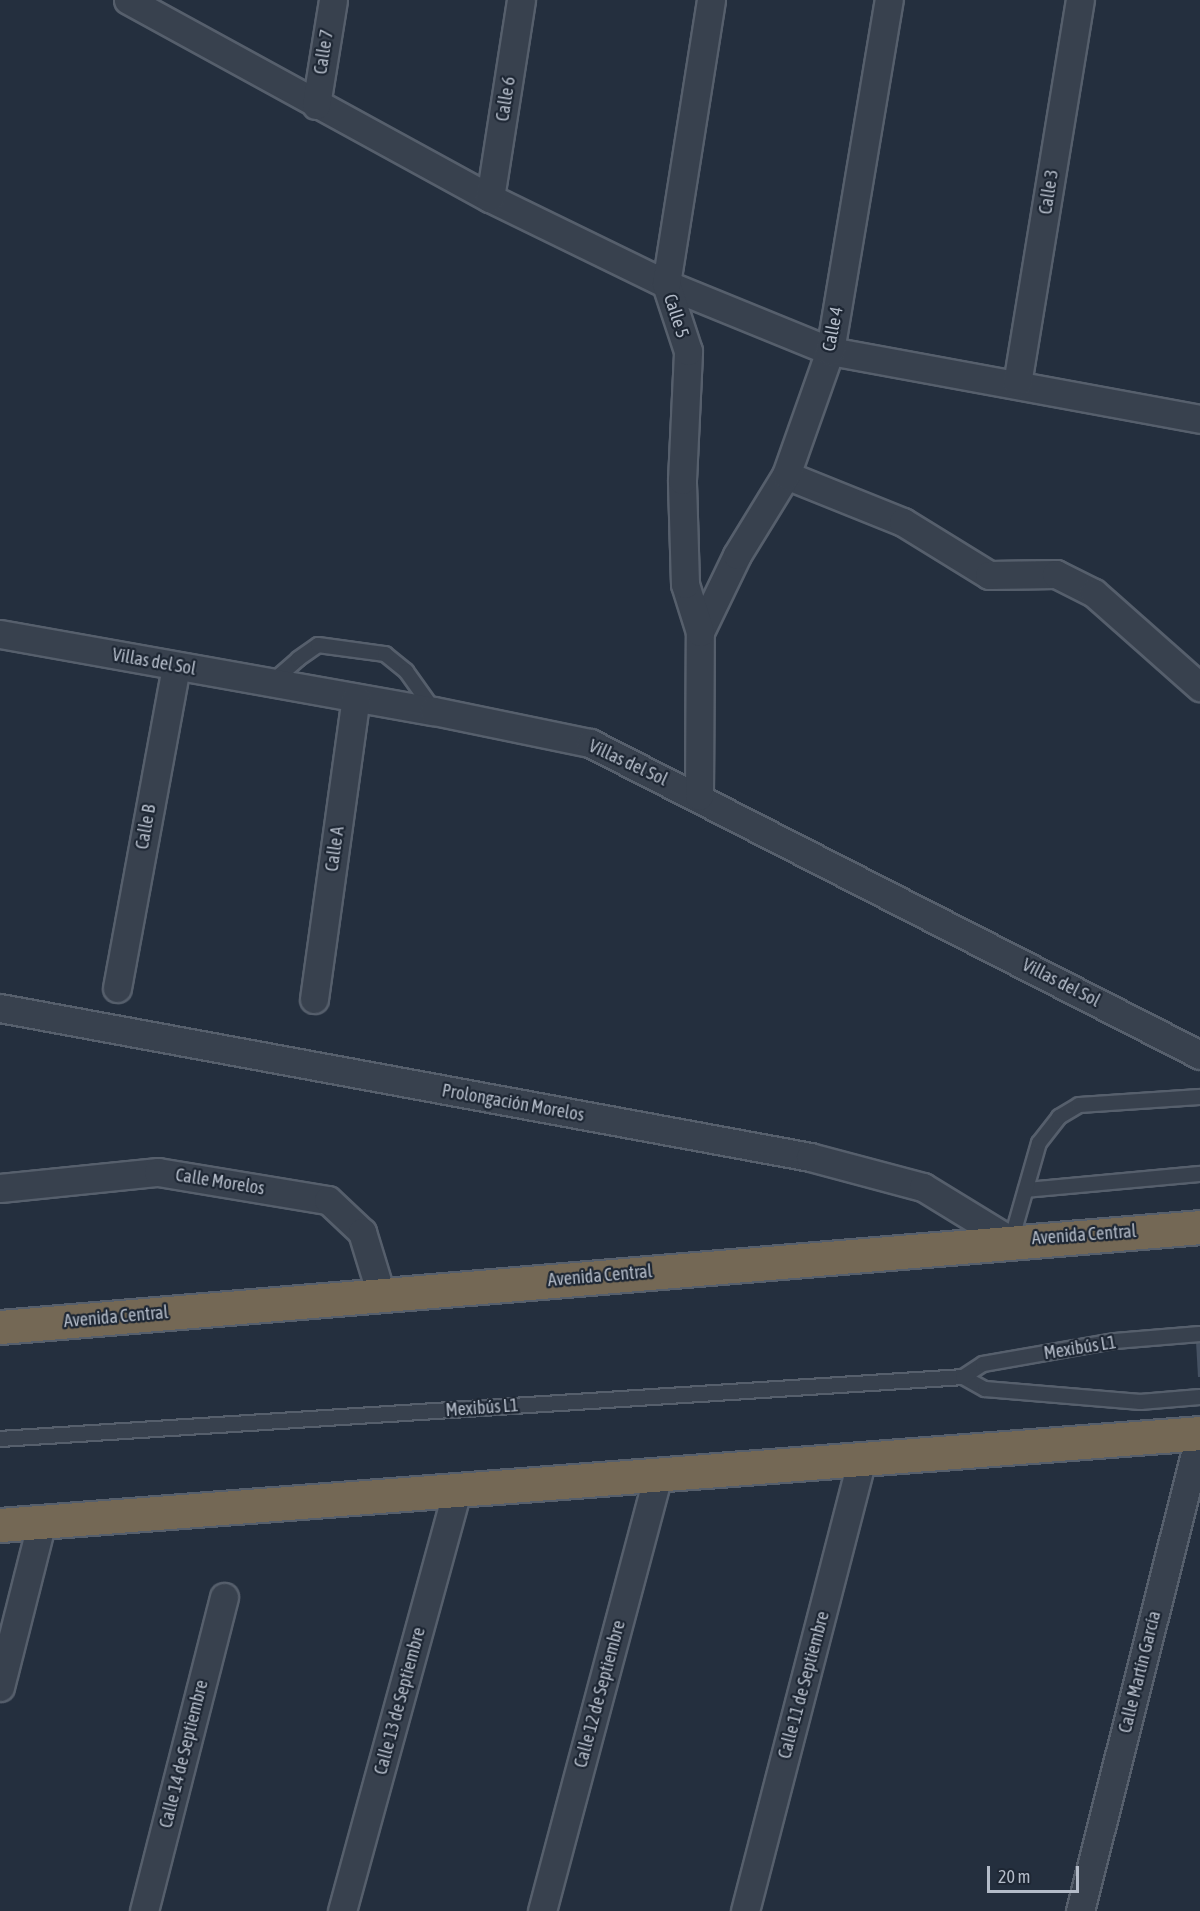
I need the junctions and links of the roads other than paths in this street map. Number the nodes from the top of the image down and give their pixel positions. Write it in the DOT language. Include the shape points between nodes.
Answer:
graph roads {
  1 [pos="333,0"];
  2 [pos="521,0"];
  3 [pos="711,0"];
  4 [pos="889,0"];
  5 [pos="1080,0"];
  6 [pos="138,3"];
  7 [pos="316,105"];
  8 [pos="490,198"];
  9 [pos="666,284"];
  10 [pos="830,351"];
  11 [pos="1017,384"];
  12 [pos="1199,411"];
  13 [pos="786,475"];
  14 [pos="700,632"];
  15 [pos="0,634"];
  16 [pos="176,666"];
  17 [pos="272,682"];
  18 [pos="1200,687"];
  19 [pos="356,698"];
  20 [pos="434,711"];
  21 [pos="699,796"];
  22 [pos="117,988"];
  23 [pos="314,999"];
  24 [pos="0,1008"];
  25 [pos="1200,1055"];
  26 [pos="1200,1097"];
  27 [pos="1200,1174"];
  28 [pos="0,1188"];
  29 [pos="1026,1190"];
  30 [pos="1200,1227"];
  31 [pos="1011,1241"];
  32 [pos="381,1294"];
  33 [pos="0,1327"];
  34 [pos="1200,1334"];
  35 [pos="963,1377"];
  36 [pos="1200,1397"];
  37 [pos="1200,1433"];
  38 [pos="0,1439"];
  39 [pos="862,1459"];
  40 [pos="658,1476"];
  41 [pos="457,1490"];
  42 [pos="42,1521"];
  43 [pos="0,1525"];
  44 [pos="224,1597"];
  45 [pos="0,1688"];
  46 [pos="144,1911"];
  47 [pos="342,1911"];
  48 [pos="542,1911"];
  49 [pos="745,1911"];
  50 [pos="1080,1911"];
  1 -- 7 [label="street, Calle 7"];
  2 -- 8 [label="street, Calle 6"];
  3 -- 9 [label="street, Calle 5"];
  4 -- 10 [label="street, Calle 4"];
  5 -- 11 [label="street, Calle 3"];
  6 -- 7 [label="street"];
  7 -- 8 [label="street"];
  8 -- 9 [label="street"];
  9 -- 10 [label="street"];
  9 -- 14 [label="street, Calle 5" via="688,351 682,480 685,584"];
  10 -- 11 [label="street"];
  10 -- 13 [label="street, Calle 4"];
  11 -- 12 [label="street"];
  13 -- 14 [label="street, Calle 4" via="737,555"];
  13 -- 18 [label="street" via="903,522 989,575 1056,574 1094,593"];
  14 -- 21 [label="street"];
  15 -- 16 [label="street, Villas del Sol"];
  16 -- 17 [label="street, Villas del Sol"];
  16 -- 22 [label="street, Calle B"];
  17 -- 19 [label="street, Villas del Sol"];
  17 -- 20 [label="lane" via="318,645 385,654 406,671"];
  19 -- 20 [label="street, Villas del Sol"];
  19 -- 23 [label="street, Calle A"];
  20 -- 21 [label="street, Villas del Sol" via="590,743"];
  21 -- 25 [label="street, Villas del Sol"];
  24 -- 31 [label="street, Prolongación Morelos" via="810,1157 923,1187"];
  26 -- 29 [label="lane" via="1079,1105 1059,1117 1039,1143"];
  27 -- 29 [label="lane"];
  28 -- 32 [label="street, Calle Morelos" via="159,1173 328,1200 362,1232"];
  29 -- 31 [label="lane"];
  30 -- 31 [label="highway, Avenida Central"];
  31 -- 32 [label="highway, Avenida Central"];
  32 -- 33 [label="highway, Avenida Central"];
  34 -- 35 [label="lane, Mexibús L1" via="1115,1341 982,1364"];
  35 -- 36 [label="lane, Mexibús L1" via="985,1389 1140,1402"];
  35 -- 38 [label="lane, Mexibús L1"];
  37 -- 39 [label="highway"];
  37 -- 50 [label="street, Calle Martín García"];
  39 -- 40 [label="highway"];
  39 -- 49 [label="street, Calle 11 de Septiembre"];
  40 -- 41 [label="highway"];
  40 -- 48 [label="street, Calle 12 de Septiembre"];
  41 -- 42 [label="highway"];
  41 -- 47 [label="street, Calle 13 de Septiembre"];
  42 -- 43 [label="highway"];
  42 -- 45 [label="street"];
  44 -- 46 [label="street, Calle 14 de Septiembre"];
}
